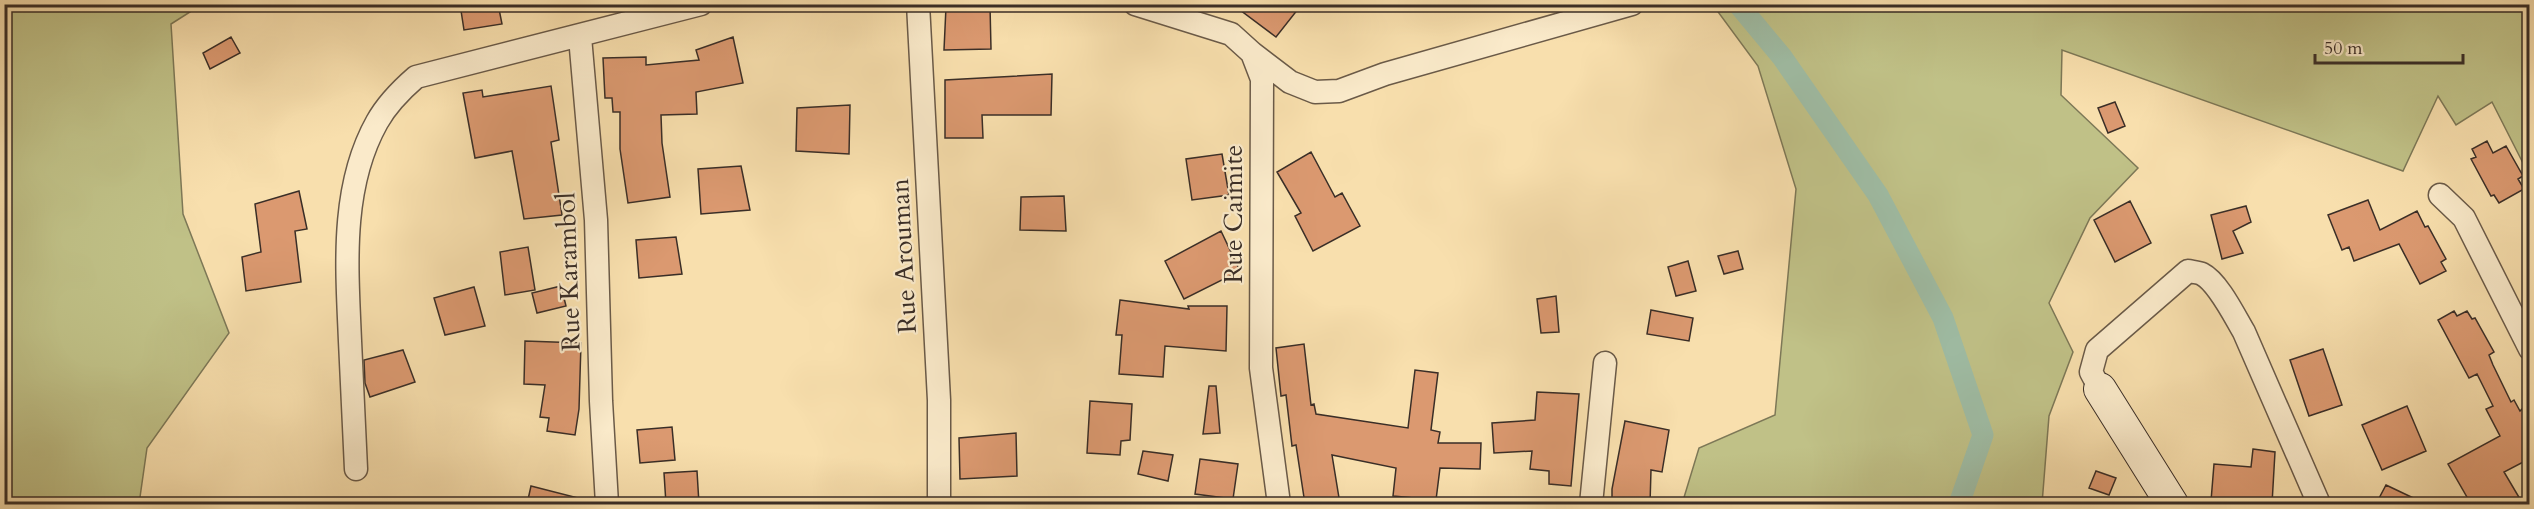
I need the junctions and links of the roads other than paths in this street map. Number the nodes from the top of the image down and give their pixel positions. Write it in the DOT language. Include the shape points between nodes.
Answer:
graph roads {
  1 [pos="701,4"];
  2 [pos="918,4"];
  3 [pos="1135,4"];
  4 [pos="1632,4"];
  5 [pos="580,37"];
  6 [pos="1252,52"];
  7 [pos="2440,195"];
  8 [pos="2529,348"];
  9 [pos="1605,363"];
  10 [pos="2100,389"];
  11 [pos="356,469"];
  12 [pos="607,504"];
  13 [pos="939,504"];
  14 [pos="1279,504"];
  15 [pos="1590,504"];
  16 [pos="2172,504"];
  17 [pos="2319,504"];
  1 -- 5 [label="street"];
  2 -- 13 [label="street, Rue Arouman" via="939,400"];
  3 -- 6 [label="street" via="1231,34"];
  4 -- 6 [label="street" via="1385,74 1339,91 1315,92 1290,82"];
  5 -- 11 [label="street" via="416,77 396,95 377,122 356,174 349,211 348,295"];
  5 -- 12 [label="street, Rue Karambol" via="596,220"];
  6 -- 14 [label="street, Rue Caimite" via="1262,79 1261,368"];
  7 -- 8 [label="street" via="2463,218"];
  9 -- 15 [label="street"];
  10 -- 16 [label="street"];
  10 -- 17 [label="street" via="2091,372 2097,350 2188,271 2202,274 2226,302 2244,332"];
}
